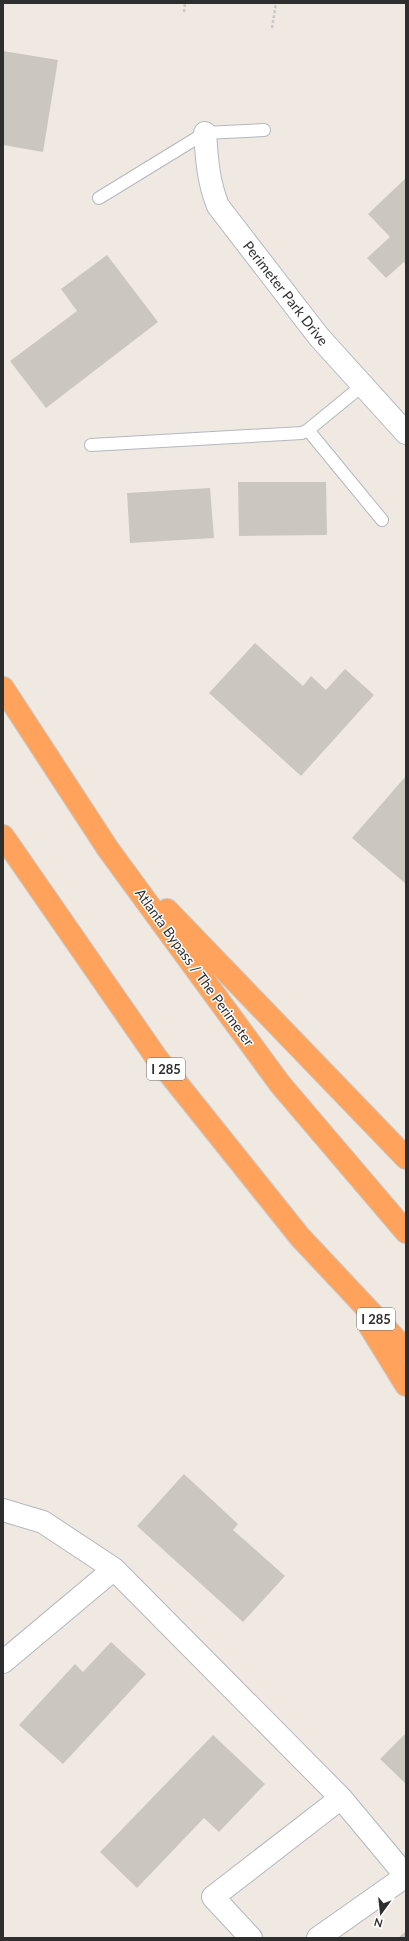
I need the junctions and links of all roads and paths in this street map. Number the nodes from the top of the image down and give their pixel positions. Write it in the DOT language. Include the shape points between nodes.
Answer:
graph roads {
  1 [pos="185,3"];
  2 [pos="276,3"];
  3 [pos="184,12"];
  4 [pos="272,28"];
  5 [pos="264,130"];
  6 [pos="205,133"];
  7 [pos="100,198"];
  8 [pos="363,385"];
  9 [pos="308,430"];
  10 [pos="406,432"];
  11 [pos="91,445"];
  12 [pos="382,520"];
  13 [pos="3,688"];
  14 [pos="3,836"];
  15 [pos="108,849"];
  16 [pos="406,1158"];
  17 [pos="406,1232"];
  18 [pos="347,1288"];
  19 [pos="406,1350"];
  20 [pos="406,1385"];
  21 [pos="3,1510"];
  22 [pos="114,1569"];
  23 [pos="3,1662"];
  24 [pos="341,1798"];
  25 [pos="250,1938"];
  26 [pos="318,1938"];
  1 -- 3 [label="path"];
  2 -- 4 [label="path"];
  5 -- 6 [label="lane"];
  6 -- 7 [label="lane"];
  6 -- 8 [label="street, Perimeter Park Drive" via="210,186 218,206 319,337"];
  8 -- 9 [label="lane"];
  8 -- 10 [label="street, Perimeter Park Drive"];
  9 -- 11 [label="lane" via="296,433"];
  9 -- 12 [label="lane"];
  13 -- 15 [label="highway, Atlanta Bypass / The Perimeter"];
  14 -- 18 [label="highway, I 285" via="156,1057 300,1237"];
  15 -- 16 [label="highway"];
  15 -- 17 [label="highway, Atlanta Bypass / The Perimeter" via="280,1084"];
  18 -- 19 [label="highway, I 285"];
  18 -- 20 [label="highway"];
  21 -- 22 [label="street" via="43,1522"];
  22 -- 23 [label="street"];
  22 -- 24 [label="street"];
  24 -- 25 [label="street" via="213,1897"];
  24 -- 26 [label="street" via="406,1876"];
}
